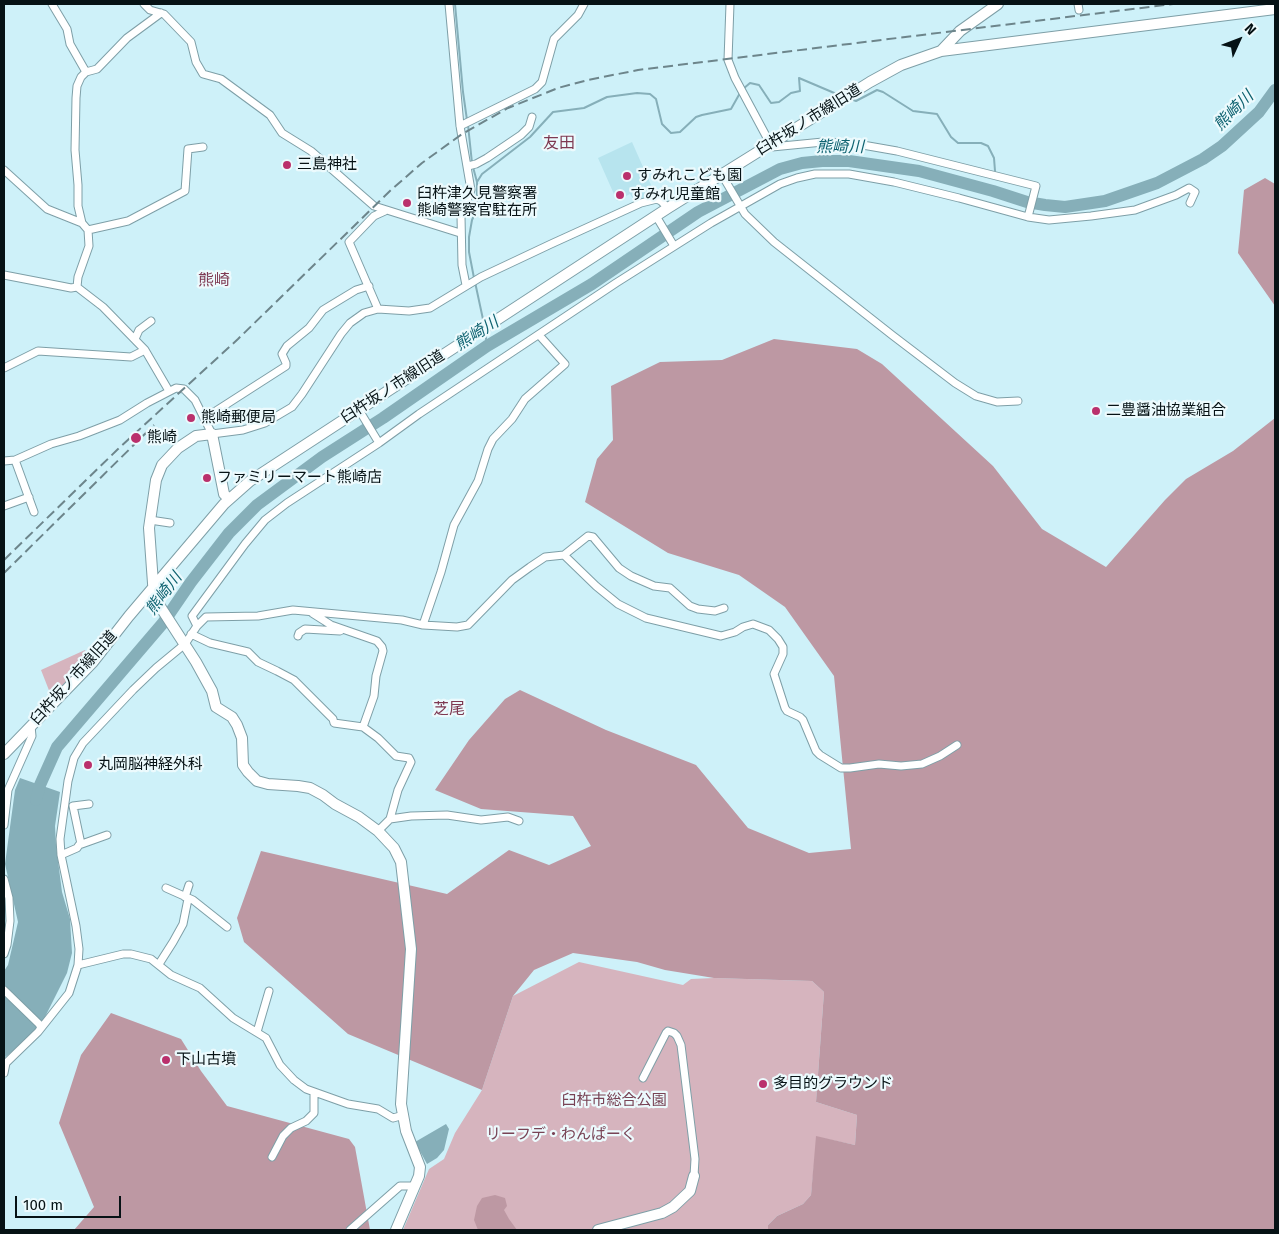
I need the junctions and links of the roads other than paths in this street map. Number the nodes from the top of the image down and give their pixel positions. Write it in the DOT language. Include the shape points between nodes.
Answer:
graph roads {
  1 [pos="52,4"];
  2 [pos="144,4"];
  3 [pos="449,4"];
  4 [pos="584,4"];
  5 [pos="730,4"];
  6 [pos="998,4"];
  7 [pos="1274,10"];
  8 [pos="161,13"];
  9 [pos="941,51"];
  10 [pos="86,72"];
  11 [pos="532,117"];
  12 [pos="465,124"];
  13 [pos="770,145"];
  14 [pos="203,147"];
  15 [pos="471,166"];
  16 [pos="4,170"];
  17 [pos="724,178"];
  18 [pos="1190,203"];
  19 [pos="741,207"];
  20 [pos="668,208"];
  21 [pos="385,210"];
  22 [pos="1029,216"];
  23 [pos="658,219"];
  24 [pos="82,223"];
  25 [pos="88,230"];
  26 [pos="460,233"];
  27 [pos="674,245"];
  28 [pos="4,275"];
  29 [pos="467,284"];
  30 [pos="369,286"];
  31 [pos="76,287"];
  32 [pos="378,309"];
  33 [pos="151,321"];
  34 [pos="539,334"];
  35 [pos="135,339"];
  36 [pos="146,350"];
  37 [pos="4,368"];
  38 [pos="169,391"];
  39 [pos="1018,401"];
  40 [pos="360,412"];
  41 [pos="205,418"];
  42 [pos="212,434"];
  43 [pos="378,443"];
  44 [pos="15,460"];
  45 [pos="4,461"];
  46 [pos="29,497"];
  47 [pos="229,499"];
  48 [pos="4,506"];
  49 [pos="34,512"];
  50 [pos="152,521"];
  51 [pos="170,523"];
  52 [pos="564,554"];
  53 [pos="153,593"];
  54 [pos="724,608"];
  55 [pos="312,613"];
  56 [pos="423,625"];
  57 [pos="197,626"];
  58 [pos="346,631"];
  59 [pos="191,634"];
  60 [pos="298,636"];
  61 [pos="182,640"];
  62 [pos="31,726"];
  63 [pos="362,727"];
  64 [pos="957,745"];
  65 [pos="4,754"];
  66 [pos="89,804"];
  67 [pos="390,819"];
  68 [pos="519,822"];
  69 [pos="4,825"];
  70 [pos="378,831"];
  71 [pos="107,834"];
  72 [pos="81,844"];
  73 [pos="61,855"];
  74 [pos="4,879"];
  75 [pos="189,885"];
  76 [pos="166,888"];
  77 [pos="186,898"];
  78 [pos="227,927"];
  79 [pos="4,954"];
  80 [pos="159,964"];
  81 [pos="78,965"];
  82 [pos="4,990"];
  83 [pos="270,991"];
  84 [pos="40,1026"];
  85 [pos="257,1032"];
  86 [pos="4,1073"];
  87 [pos="643,1078"];
  88 [pos="314,1093"];
  89 [pos="404,1115"];
  90 [pos="272,1157"];
  91 [pos="694,1176"];
  92 [pos="415,1186"];
  93 [pos="350,1230"];
  94 [pos="396,1230"];
  95 [pos="598,1230"];
  1 -- 10 [label="street"];
  2 -- 8 [label="street"];
  3 -- 12 [label="street"];
  4 -- 12 [label="street" via="554,39 542,82 535,89"];
  5 -- 13 [label="street" via="728,60"];
  6 -- 9 [label="street, 臼杵坂ノ市線旧道" via="960,31"];
  7 -- 9 [label="street"];
  8 -- 10 [label="street" via="127,38 97,69"];
  8 -- 21 [label="street" via="190,42 203,74 221,79 270,115 282,133 311,152 374,206"];
  9 -- 13 [label="street, 臼杵坂ノ市線旧道" via="902,64"];
  10 -- 24 [label="street" via="77,86 76,98 75,150"];
  11 -- 15 [label="street" via="529,128 521,135"];
  12 -- 15 [label="street"];
  13 -- 17 [label="street, 臼杵坂ノ市線旧道"];
  13 -- 22 [label="street" via="775,148 824,142 856,144 1036,186"];
  14 -- 25 [label="street" via="188,150 185,191 128,222"];
  15 -- 26 [label="street" via="470,190 461,216"];
  16 -- 24 [label="street" via="47,209"];
  17 -- 19 [label="street"];
  17 -- 20 [label="street, 臼杵坂ノ市線旧道"];
  18 -- 22 [label="street" via="1194,192 1189,188 1135,210 1049,220"];
  19 -- 22 [label="street" via="789,180 837,173 894,182"];
  19 -- 27 [label="street"];
  19 -- 39 [label="street" via="774,242 812,274 955,382 976,396 997,402"];
  20 -- 23 [label="street, 臼杵坂ノ市線旧道"];
  20 -- 29 [label="street" via="657,199 641,203"];
  21 -- 26 [label="street"];
  21 -- 30 [label="street" via="374,216 349,242"];
  23 -- 27 [label="street"];
  23 -- 40 [label="street, 臼杵坂ノ市線旧道" via="492,323"];
  24 -- 25 [label="street"];
  25 -- 31 [label="street" via="89,246"];
  26 -- 29 [label="street"];
  27 -- 34 [label="street"];
  28 -- 31 [label="street"];
  29 -- 32 [label="street" via="430,308 409,311"];
  30 -- 32 [label="street"];
  30 -- 41 [label="street" via="323,310 309,328 287,346 282,354 286,366"];
  31 -- 35 [label="street" via="103,307"];
  32 -- 42 [label="street" via="364,313 350,323 292,407 264,423 243,430"];
  33 -- 35 [label="street" via="138,330"];
  34 -- 43 [label="street"];
  34 -- 56 [label="street" via="565,364 525,399 493,439 478,482 454,525"];
  35 -- 36 [label="street"];
  36 -- 37 [label="street" via="131,357 38,351"];
  36 -- 38 [label="street"];
  38 -- 41 [label="street" via="180,388 188,391"];
  38 -- 44 [label="street" via="120,420"];
  40 -- 43 [label="street"];
  40 -- 47 [label="street, 臼杵坂ノ市線旧道" via="250,481"];
  41 -- 42 [label="street"];
  42 -- 47 [label="street" via="224,494"];
  42 -- 50 [label="street" via="196,436 178,448 162,465 156,480"];
  43 -- 57 [label="street" via="265,520 192,616"];
  44 -- 45 [label="street"];
  44 -- 46 [label="street"];
  46 -- 48 [label="street"];
  46 -- 49 [label="street"];
  47 -- 53 [label="street, 臼杵坂ノ市線旧道"];
  50 -- 51 [label="street"];
  50 -- 53 [label="street" via="149,543"];
  52 -- 54 [label="street" via="588,536 593,537 619,568 631,576 654,586 670,588 690,606 715,610"];
  52 -- 56 [label="street" via="545,557 512,580 468,625"];
  52 -- 64 [label="street" via="618,604 646,618 721,636 754,624 769,630 783,648 774,674 785,708 803,720 816,751 841,768 922,764"];
  53 -- 61 [label="street"];
  53 -- 62 [label="street, 臼杵坂ノ市線旧道"];
  55 -- 56 [label="street" via="402,620"];
  55 -- 57 [label="street" via="293,610 258,616 206,617"];
  55 -- 58 [label="street"];
  57 -- 59 [label="street"];
  58 -- 60 [label="street" via="305,629"];
  58 -- 63 [label="street" via="377,641 383,651 374,696"];
  59 -- 61 [label="street"];
  59 -- 63 [label="street" via="210,643 247,651 258,662 294,680 334,723"];
  61 -- 70 [label="street" via="212,691 216,707 238,724 243,765 257,781 310,788"];
  61 -- 73 [label="street" via="83,743 74,758 61,828"];
  62 -- 65 [label="street, 臼杵坂ノ市線旧道"];
  62 -- 69 [label="street" via="32,736 8,790"];
  63 -- 67 [label="street" via="396,756 411,761"];
  66 -- 72 [label="street" via="73,806"];
  67 -- 68 [label="street" via="446,815 481,820 508,817"];
  67 -- 70 [label="street"];
  70 -- 89 [label="street" via="394,848 401,862 409,924 411,949 401,1104"];
  71 -- 72 [label="street"];
  72 -- 73 [label="street"];
  73 -- 81 [label="street" via="76,926"];
  74 -- 79 [label="street" via="10,914"];
  75 -- 77 [label="street"];
  76 -- 77 [label="street"];
  77 -- 78 [label="street" via="194,900"];
  77 -- 80 [label="street" via="182,924"];
  80 -- 81 [label="street" via="131,954"];
  80 -- 85 [label="street" via="171,975 200,988 233,1018"];
  81 -- 84 [label="street" via="69,993"];
  82 -- 84 [label="street"];
  83 -- 85 [label="street"];
  84 -- 86 [label="street" via="6,1063"];
  85 -- 88 [label="street" via="266,1038 280,1065 294,1080"];
  87 -- 91 [label="street" via="666,1033 671,1031 681,1045 695,1158"];
  88 -- 89 [label="street" via="378,1109 393,1118"];
  88 -- 90 [label="street" via="314,1113 286,1132"];
  89 -- 92 [label="street" via="406,1131 420,1167"];
  91 -- 95 [label="street" via="690,1191 673,1207 662,1213"];
  92 -- 93 [label="street" via="400,1186"];
  92 -- 94 [label="street"];
}
